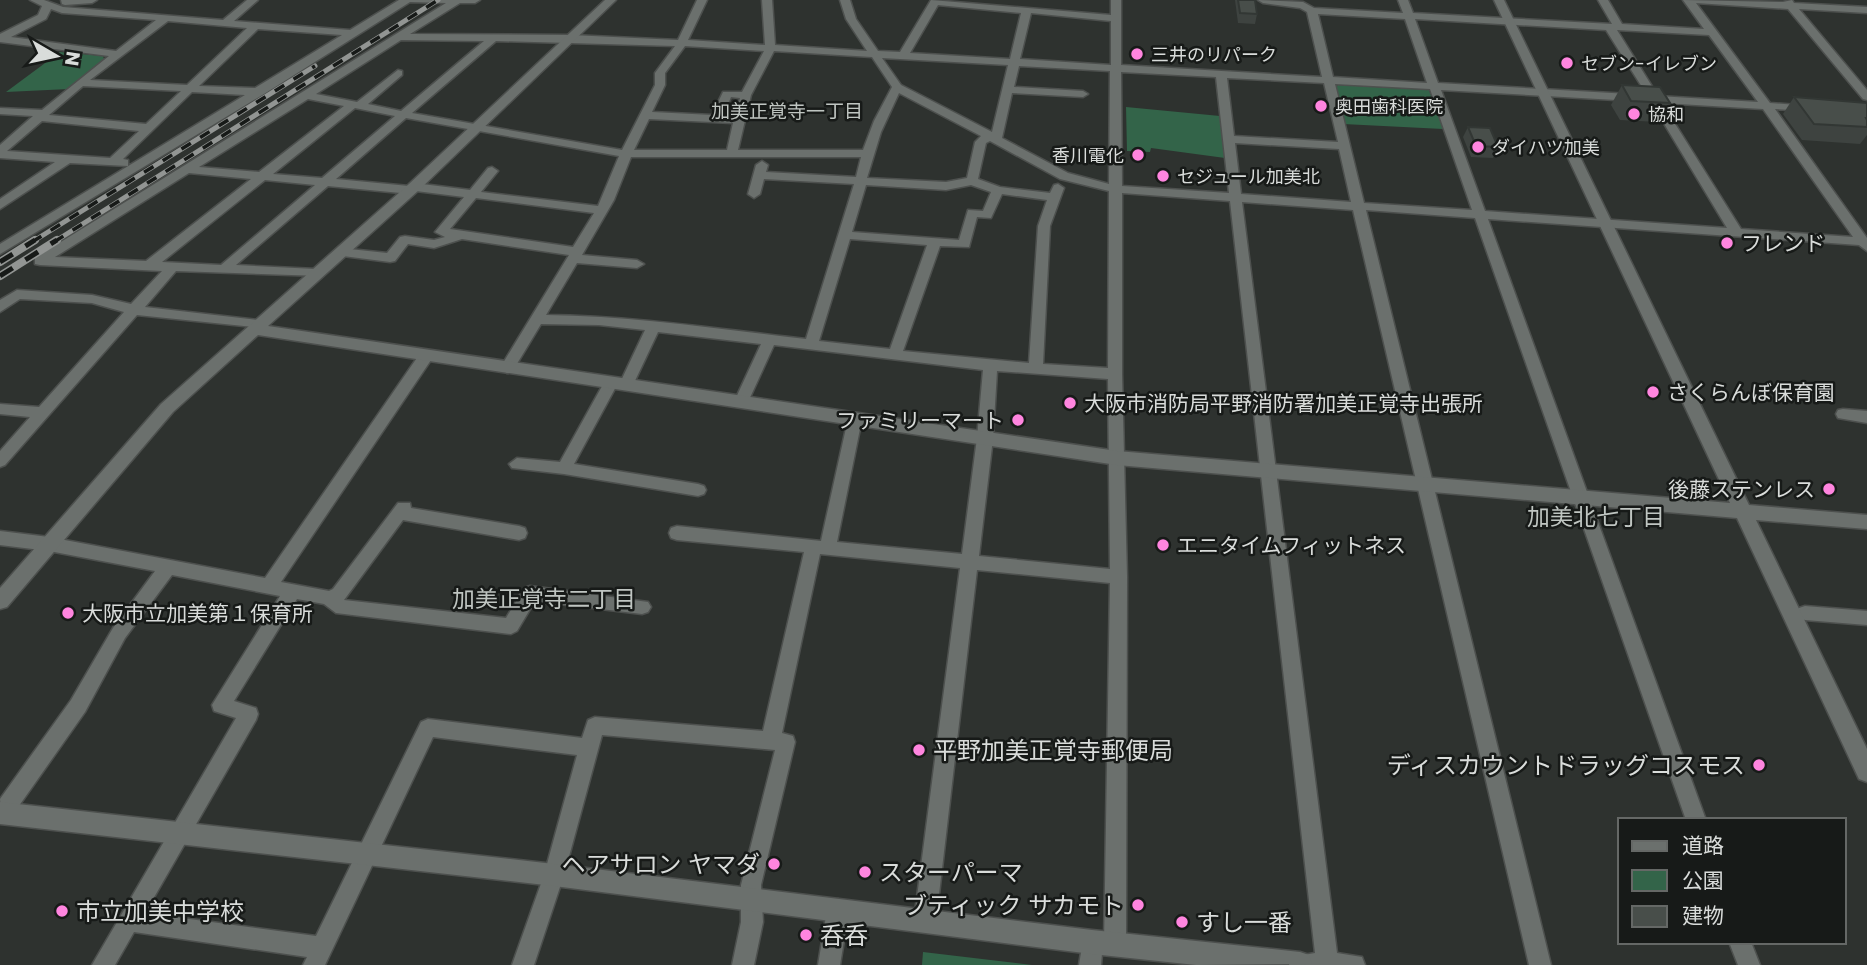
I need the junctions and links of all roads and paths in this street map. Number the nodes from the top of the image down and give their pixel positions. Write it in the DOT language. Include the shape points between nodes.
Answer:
graph roads {
  1 [pos="35,0"];
  2 [pos="92,0"];
  3 [pos="252,0"];
  4 [pos="406,0"];
  5 [pos="413,0"];
  6 [pos="475,0"];
  7 [pos="611,0"];
  8 [pos="702,0"];
  9 [pos="767,0"];
  10 [pos="845,0"];
  11 [pos="1116,0"];
  12 [pos="1263,0"];
  13 [pos="1403,0"];
  14 [pos="1499,0"];
  15 [pos="1603,0"];
  16 [pos="1688,0"];
  17 [pos="456,1"];
  18 [pos="935,1"];
  19 [pos="1788,3"];
  20 [pos="48,4"];
  21 [pos="1027,10"];
  22 [pos="1867,10"];
  23 [pos="1312,11"];
  24 [pos="1410,17"];
  25 [pos="166,18"];
  26 [pos="1116,18"];
  27 [pos="1508,22"];
  28 [pos="225,23"];
  29 [pos="256,25"];
  30 [pos="1614,27"];
  31 [pos="1711,32"];
  32 [pos="352,33"];
  33 [pos="401,37"];
  34 [pos="494,37"];
  35 [pos="571,38"];
  36 [pos="0,39"];
  37 [pos="682,43"];
  38 [pos="770,49"];
  39 [pos="119,54"];
  40 [pos="874,54"];
  41 [pos="904,54"];
  42 [pos="1015,62"];
  43 [pos="1116,67"];
  44 [pos="398,73"];
  45 [pos="1221,75"];
  46 [pos="1326,80"];
  47 [pos="80,83"];
  48 [pos="1434,86"];
  49 [pos="190,87"];
  50 [pos="897,87"];
  51 [pos="1008,89"];
  52 [pos="260,92"];
  53 [pos="1542,93"];
  54 [pos="1083,94"];
  55 [pos="306,95"];
  56 [pos="746,95"];
  57 [pos="1867,97"];
  58 [pos="1654,99"];
  59 [pos="356,104"];
  60 [pos="1767,106"];
  61 [pos="1817,109"];
  62 [pos="0,111"];
  63 [pos="40,115"];
  64 [pos="406,115"];
  65 [pos="645,115"];
  66 [pos="716,119"];
  67 [pos="738,120"];
  68 [pos="148,128"];
  69 [pos="477,129"];
  70 [pos="993,136"];
  71 [pos="1229,139"];
  72 [pos="1342,146"];
  73 [pos="0,152"];
  74 [pos="732,152"];
  75 [pos="765,152"];
  76 [pos="867,153"];
  77 [pos="626,154"];
  78 [pos="66,159"];
  79 [pos="113,162"];
  80 [pos="140,164"];
  81 [pos="186,169"];
  82 [pos="492,171"];
  83 [pos="759,175"];
  84 [pos="1064,176"];
  85 [pos="261,177"];
  86 [pos="861,180"];
  87 [pos="972,181"];
  88 [pos="326,183"];
  89 [pos="413,188"];
  90 [pos="1116,189"];
  91 [pos="998,190"];
  92 [pos="474,194"];
  93 [pos="754,194"];
  94 [pos="1054,197"];
  95 [pos="1236,198"];
  96 [pos="0,205"];
  97 [pos="1357,207"];
  98 [pos="602,209"];
  99 [pos="1482,215"];
  100 [pos="1604,223"];
  101 [pos="1736,232"];
  102 [pos="462,235"];
  103 [pos="845,235"];
  104 [pos="935,242"];
  105 [pos="1866,243"];
  106 [pos="0,250"];
  107 [pos="340,252"];
  108 [pos="575,255"];
  109 [pos="637,264"];
  110 [pos="149,266"];
  111 [pos="172,267"];
  112 [pos="225,268"];
  113 [pos="316,273"];
  114 [pos="0,307"];
  115 [pos="135,310"];
  116 [pos="535,319"];
  117 [pos="654,325"];
  118 [pos="256,327"];
  119 [pos="769,341"];
  120 [pos="811,346"];
  121 [pos="895,354"];
  122 [pos="426,356"];
  123 [pos="990,366"];
  124 [pos="1036,367"];
  125 [pos="507,368"];
  126 [pos="1115,374"];
  127 [pos="619,384"];
  128 [pos="741,402"];
  129 [pos="0,409"];
  130 [pos="43,413"];
  131 [pos="1843,414"];
  132 [pos="1867,416"];
  133 [pos="855,419"];
  134 [pos="985,438"];
  135 [pos="1117,458"];
  136 [pos="0,461"];
  137 [pos="517,464"];
  138 [pos="564,468"];
  139 [pos="1268,470"];
  140 [pos="1423,484"];
  141 [pos="698,490"];
  142 [pos="1579,497"];
  143 [pos="1743,510"];
  144 [pos="1867,522"];
  145 [pos="519,533"];
  146 [pos="677,533"];
  147 [pos="0,538"];
  148 [pos="49,544"];
  149 [pos="821,547"];
  150 [pos="968,562"];
  151 [pos="168,567"];
  152 [pos="1119,578"];
  153 [pos="269,586"];
  154 [pos="293,590"];
  155 [pos="329,598"];
  156 [pos="0,601"];
  157 [pos="642,607"];
  158 [pos="1805,613"];
  159 [pos="1867,618"];
  160 [pos="771,739"];
  161 [pos="589,748"];
  162 [pos="1867,772"];
  163 [pos="1,813"];
  164 [pos="1695,818"];
  165 [pos="180,832"];
  166 [pos="365,855"];
  167 [pos="554,875"];
  168 [pos="753,900"];
  169 [pos="838,910"];
  170 [pos="129,920"];
  171 [pos="925,920"];
  172 [pos="1741,944"];
  173 [pos="1099,951"];
  174 [pos="318,956"];
  175 [pos="1326,963"];
  176 [pos="1300,964"];
  177 [pos="103,965"];
  178 [pos="523,965"];
  179 [pos="743,965"];
  180 [pos="829,965"];
  181 [pos="1354,965"];
  182 [pos="1540,965"];
  183 [pos="1749,965"];
  1 -- 20 [label="street"];
  2 -- 20 [label="street"];
  3 -- 28 [label="street"];
  4 -- 32 [label="street"];
  5 -- 17 [label="street"];
  6 -- 17 [label="street"];
  7 -- 35 [label="street"];
  8 -- 37 [label="street"];
  9 -- 38 [label="street"];
  10 -- 40 [label="street" via="851,19"];
  11 -- 26 [label="street"];
  12 -- 23 [label="street" via="1303,5"];
  13 -- 24 [label="street"];
  14 -- 27 [label="street"];
  15 -- 30 [label="street"];
  16 -- 19 [label="street"];
  16 -- 31 [label="street"];
  17 -- 33 [label="street"];
  18 -- 21 [label="street"];
  18 -- 41 [label="street"];
  19 -- 22 [label="street"];
  19 -- 57 [label="street"];
  20 -- 25 [label="street" via="62,10"];
  20 -- 36 [label="street" via="42,17"];
  21 -- 26 [label="street"];
  21 -- 42 [label="street"];
  23 -- 24 [label="street"];
  23 -- 46 [label="street"];
  24 -- 27 [label="street"];
  24 -- 48 [label="street"];
  25 -- 28 [label="street"];
  25 -- 39 [label="street"];
  26 -- 43 [label="street"];
  27 -- 30 [label="street"];
  27 -- 53 [label="street"];
  28 -- 29 [label="street"];
  29 -- 32 [label="street"];
  29 -- 49 [label="street"];
  30 -- 31 [label="street"];
  30 -- 58 [label="street"];
  31 -- 60 [label="street"];
  32 -- 52 [label="street"];
  33 -- 34 [label="street"];
  33 -- 55 [label="street"];
  34 -- 35 [label="street"];
  34 -- 64 [label="street"];
  35 -- 37 [label="street"];
  35 -- 69 [label="street"];
  36 -- 39 [label="street"];
  37 -- 38 [label="street"];
  37 -- 65 [label="street" via="660,73 660,85"];
  38 -- 40 [label="street"];
  38 -- 56 [label="street"];
  39 -- 47 [label="street"];
  40 -- 41 [label="street"];
  40 -- 50 [label="street"];
  41 -- 42 [label="street"];
  42 -- 43 [label="street"];
  42 -- 51 [label="street"];
  43 -- 45 [label="street"];
  43 -- 90 [label="street"];
  44 -- 59 [label="street"];
  45 -- 46 [label="street"];
  45 -- 71 [label="street"];
  46 -- 48 [label="street"];
  46 -- 72 [label="street"];
  47 -- 49 [label="street"];
  47 -- 63 [label="street"];
  48 -- 53 [label="street"];
  48 -- 99 [label="street"];
  49 -- 52 [label="street"];
  49 -- 68 [label="street"];
  50 -- 70 [label="street"];
  50 -- 76 [label="street" via="878,118"];
  51 -- 54 [label="street"];
  51 -- 70 [label="street"];
  52 -- 80 [label="street"];
  53 -- 58 [label="street"];
  53 -- 100 [label="street"];
  55 -- 59 [label="street"];
  55 -- 81 [label="street"];
  56 -- 66 [label="street" via="727,93"];
  56 -- 67 [label="street"];
  58 -- 60 [label="street"];
  58 -- 101 [label="street"];
  59 -- 64 [label="street"];
  59 -- 85 [label="street"];
  60 -- 61 [label="street"];
  60 -- 105 [label="street"];
  62 -- 63 [label="street"];
  63 -- 68 [label="street"];
  63 -- 73 [label="street"];
  64 -- 69 [label="street"];
  64 -- 88 [label="street"];
  65 -- 66 [label="street"];
  65 -- 77 [label="street"];
  66 -- 67 [label="street"];
  67 -- 74 [label="street"];
  68 -- 79 [label="street"];
  69 -- 77 [label="street"];
  69 -- 89 [label="street"];
  70 -- 84 [label="street"];
  70 -- 87 [label="street" via="981,142"];
  71 -- 72 [label="street"];
  71 -- 95 [label="street"];
  72 -- 97 [label="street"];
  73 -- 78 [label="street"];
  74 -- 75 [label="street"];
  74 -- 77 [label="street"];
  75 -- 76 [label="street"];
  75 -- 83 [label="street"];
  76 -- 86 [label="street"];
  77 -- 98 [label="street"];
  78 -- 79 [label="street"];
  78 -- 96 [label="street"];
  79 -- 80 [label="street"];
  80 -- 106 [label="street"];
  81 -- 85 [label="street"];
  81 -- 110 [label="street" via="40,261"];
  82 -- 92 [label="street"];
  83 -- 86 [label="street"];
  83 -- 93 [label="street"];
  84 -- 90 [label="street"];
  84 -- 94 [label="street"];
  85 -- 88 [label="street"];
  85 -- 110 [label="street"];
  86 -- 87 [label="street" via="946,186"];
  86 -- 103 [label="street"];
  87 -- 91 [label="street"];
  88 -- 89 [label="street"];
  88 -- 112 [label="street"];
  89 -- 92 [label="street"];
  89 -- 107 [label="street"];
  90 -- 95 [label="street"];
  90 -- 126 [label="street"];
  91 -- 94 [label="street"];
  91 -- 104 [label="street" via="987,215 972,213 964,244"];
  92 -- 98 [label="street"];
  92 -- 102 [label="street" via="441,232"];
  94 -- 124 [label="street" via="1044,226"];
  95 -- 97 [label="street"];
  95 -- 139 [label="street"];
  97 -- 99 [label="street"];
  97 -- 140 [label="street"];
  98 -- 108 [label="street"];
  99 -- 100 [label="street"];
  99 -- 142 [label="street"];
  100 -- 101 [label="street"];
  100 -- 143 [label="street"];
  101 -- 105 [label="street"];
  102 -- 107 [label="street" via="434,244 405,240 390,258"];
  102 -- 108 [label="street"];
  103 -- 104 [label="street"];
  103 -- 120 [label="street"];
  104 -- 121 [label="street"];
  107 -- 113 [label="street"];
  108 -- 109 [label="street"];
  108 -- 116 [label="street"];
  110 -- 111 [label="street"];
  111 -- 112 [label="street"];
  111 -- 115 [label="street"];
  112 -- 113 [label="street"];
  113 -- 118 [label="street"];
  114 -- 115 [label="street" via="17,294 92,299"];
  115 -- 118 [label="street"];
  115 -- 130 [label="street"];
  116 -- 117 [label="street"];
  116 -- 125 [label="street"];
  117 -- 119 [label="street"];
  117 -- 127 [label="street"];
  118 -- 122 [label="street"];
  118 -- 148 [label="street" via="167,408"];
  119 -- 120 [label="street"];
  119 -- 128 [label="street"];
  120 -- 121 [label="street"];
  121 -- 123 [label="street"];
  122 -- 125 [label="street"];
  122 -- 153 [label="street"];
  123 -- 124 [label="street"];
  123 -- 134 [label="street"];
  124 -- 126 [label="street"];
  125 -- 127 [label="street"];
  126 -- 135 [label="street"];
  127 -- 128 [label="street"];
  127 -- 138 [label="street"];
  128 -- 133 [label="street"];
  129 -- 130 [label="street"];
  130 -- 136 [label="street"];
  131 -- 132 [label="street"];
  133 -- 134 [label="street"];
  133 -- 149 [label="street"];
  134 -- 135 [label="street"];
  134 -- 150 [label="street"];
  135 -- 139 [label="street"];
  135 -- 152 [label="street"];
  137 -- 138 [label="street"];
  138 -- 141 [label="street"];
  139 -- 140 [label="street"];
  139 -- 175 [label="street"];
  140 -- 142 [label="street"];
  140 -- 182 [label="street"];
  142 -- 143 [label="street"];
  142 -- 164 [label="street"];
  143 -- 144 [label="street"];
  143 -- 162 [label="street"];
  145 -- 155 [label="street" via="402,510 339,594"];
  146 -- 149 [label="street"];
  147 -- 148 [label="street"];
  148 -- 151 [label="street"];
  148 -- 156 [label="street"];
  149 -- 150 [label="street"];
  149 -- 160 [label="street"];
  150 -- 152 [label="street"];
  150 -- 171 [label="street"];
  151 -- 153 [label="street"];
  151 -- 163 [label="street" via="120,633 78,706"];
  152 -- 173 [label="street"];
  153 -- 154 [label="street"];
  154 -- 155 [label="street"];
  154 -- 165 [label="street" via="221,705 249,714"];
  155 -- 157 [label="street" via="336,606 511,626 530,593"];
  158 -- 159 [label="street"];
  160 -- 161 [label="street" via="595,726"];
  160 -- 168 [label="street" via="786,742 751,885"];
  161 -- 166 [label="street" via="428,728"];
  161 -- 167 [label="street"];
  163 -- 165 [label="street"];
  165 -- 166 [label="street"];
  165 -- 170 [label="street"];
  166 -- 167 [label="street"];
  166 -- 174 [label="street"];
  167 -- 168 [label="street"];
  167 -- 178 [label="street"];
  168 -- 169 [label="street"];
  168 -- 179 [label="street"];
  169 -- 171 [label="street"];
  169 -- 180 [label="street"];
  170 -- 174 [label="street"];
  170 -- 177 [label="street"];
  171 -- 173 [label="street"];
  172 -- 183 [label="street"];
  173 -- 176 [label="street"];
  175 -- 176 [label="street"];
  175 -- 181 [label="street"];
}
